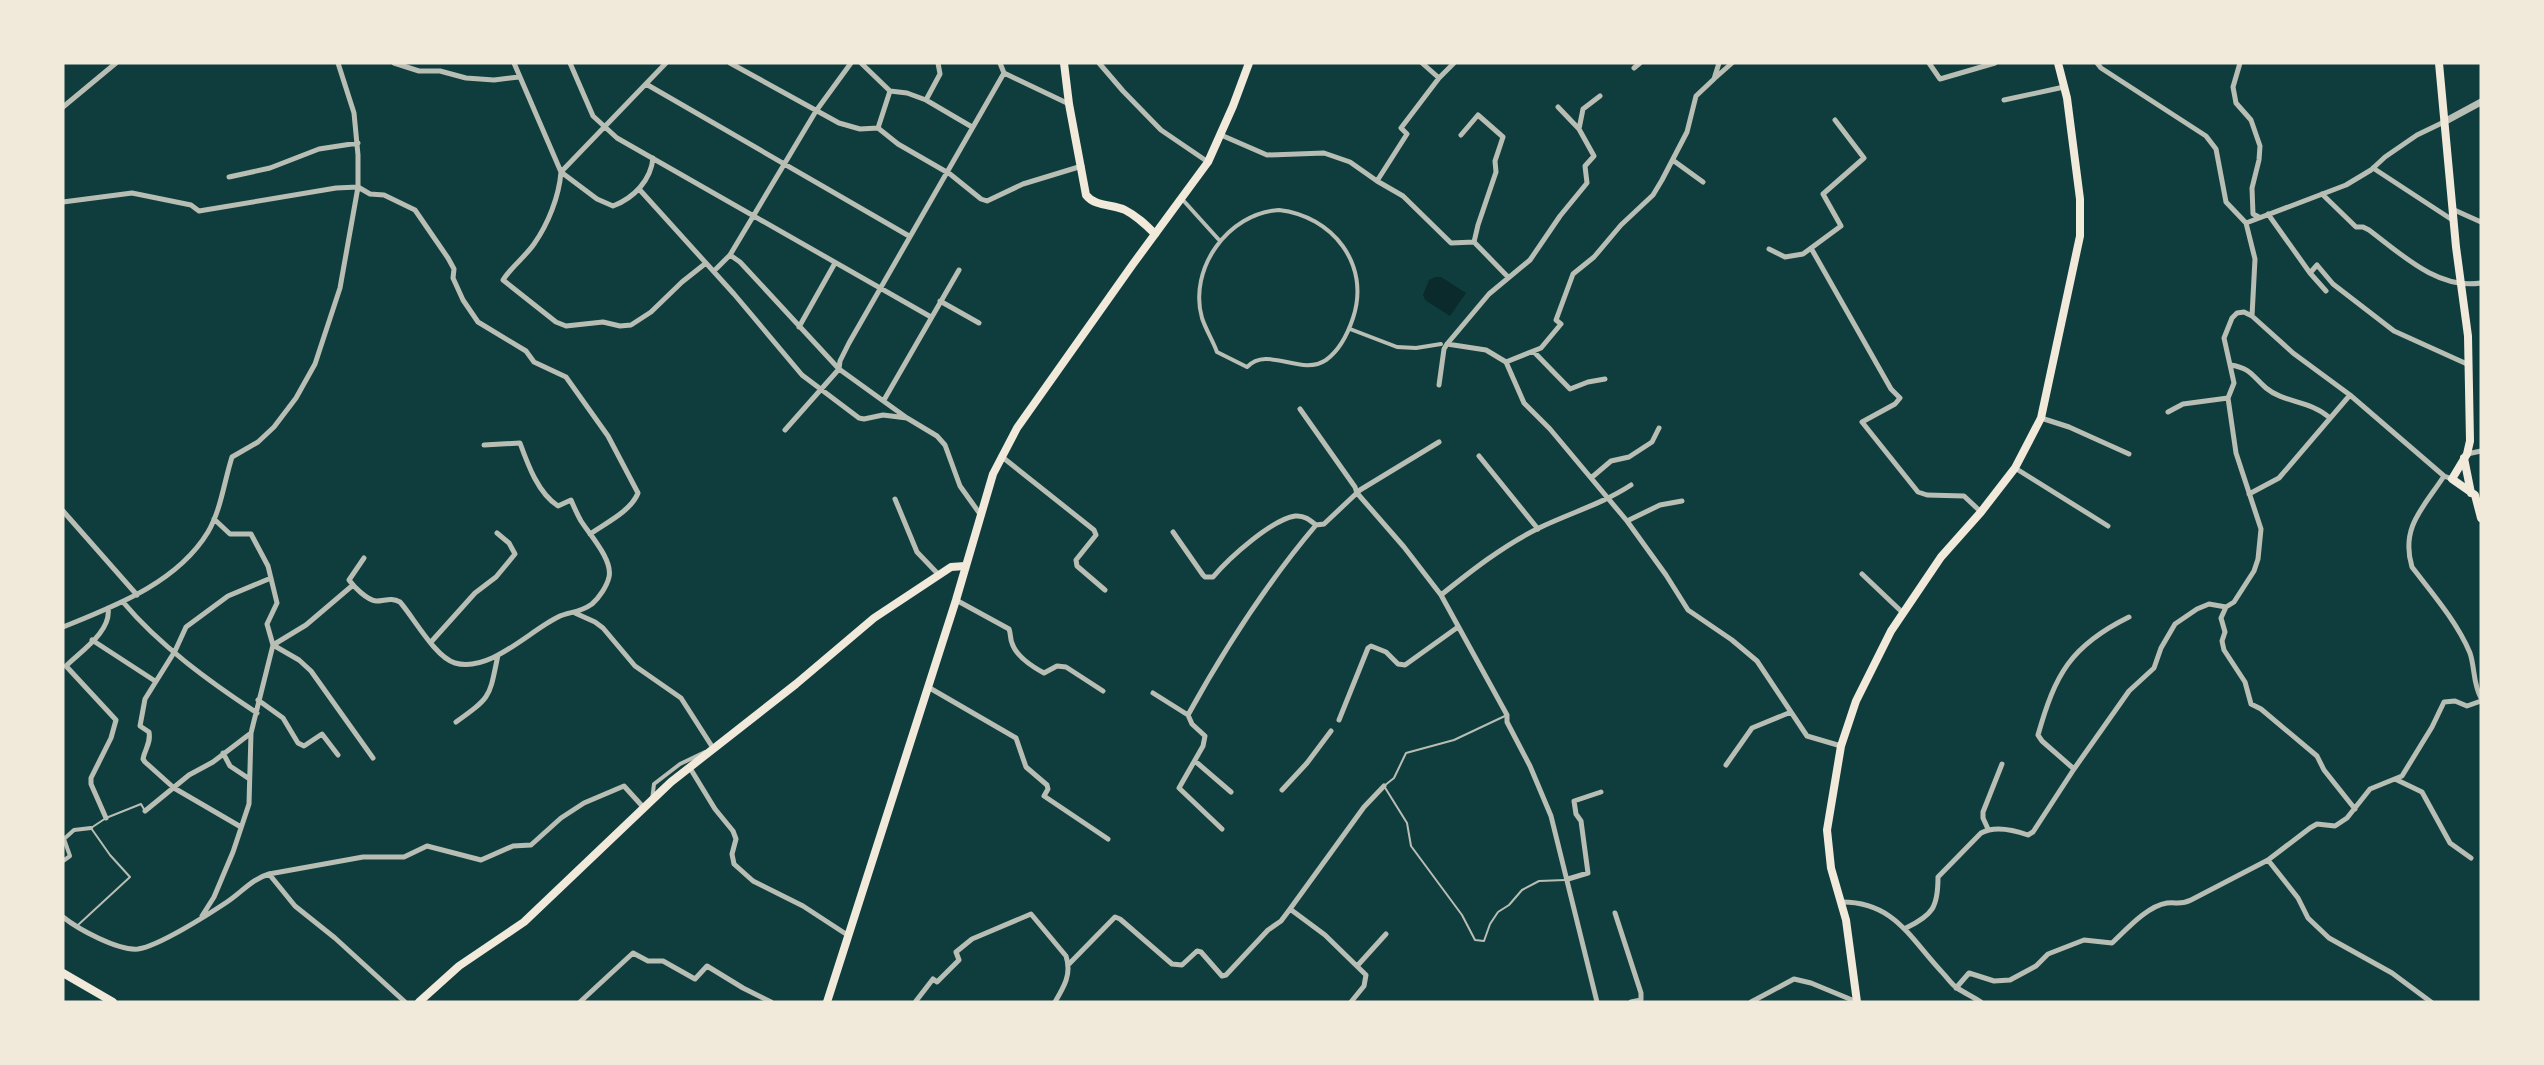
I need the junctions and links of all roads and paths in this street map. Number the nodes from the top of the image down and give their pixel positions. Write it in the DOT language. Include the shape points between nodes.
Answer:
graph roads {
  1 [pos="116,63"];
  2 [pos="338,63"];
  3 [pos="394,63"];
  4 [pos="515,63"];
  5 [pos="570,63"];
  6 [pos="666,63"];
  7 [pos="730,63"];
  8 [pos="851,63"];
  9 [pos="861,63"];
  10 [pos="938,63"];
  11 [pos="1000,63"];
  12 [pos="1064,63"];
  13 [pos="1099,63"];
  14 [pos="1249,63"];
  15 [pos="1422,63"];
  16 [pos="1454,63"];
  17 [pos="1640,63"];
  18 [pos="1719,63"];
  19 [pos="1732,63"];
  20 [pos="1929,63"];
  21 [pos="1995,63"];
  22 [pos="2058,63"];
  23 [pos="2097,63"];
  24 [pos="2240,63"];
  25 [pos="2439,63"];
  26 [pos="1634,68"];
  27 [pos="1004,73"];
  28 [pos="519,77"];
  29 [pos="1439,78"];
  30 [pos="1714,79"];
  31 [pos="646,84"];
  32 [pos="2064,87"];
  33 [pos="890,91"];
  34 [pos="1600,96"];
  35 [pos="926,100"];
  36 [pos="2004,100"];
  37 [pos="2481,102"];
  38 [pos="1069,104"];
  39 [pos="63,107"];
  40 [pos="1558,107"];
  41 [pos="816,111"];
  42 [pos="1835,120"];
  43 [pos="2444,122"];
  44 [pos="972,127"];
  45 [pos="604,128"];
  46 [pos="878,128"];
  47 [pos="1579,129"];
  48 [pos="1221,135"];
  49 [pos="1461,135"];
  50 [pos="358,143"];
  51 [pos="653,158"];
  52 [pos="1674,161"];
  53 [pos="1208,162"];
  54 [pos="783,164"];
  55 [pos="1082,166"];
  56 [pos="2373,168"];
  57 [pos="561,172"];
  58 [pos="946,172"];
  59 [pos="229,177"];
  60 [pos="1377,181"];
  61 [pos="1703,182"];
  62 [pos="358,187"];
  63 [pos="639,189"];
  64 [pos="2322,194"];
  65 [pos="1184,197"];
  66 [pos="63,202"];
  67 [pos="2452,209"];
  68 [pos="2268,214"];
  69 [pos="753,215"];
  70 [pos="2259,218"];
  71 [pos="2454,221"];
  72 [pos="2481,222"];
  73 [pos="2246,223"];
  74 [pos="1155,234"];
  75 [pos="909,236"];
  76 [pos="1220,241"];
  77 [pos="1474,242"];
  78 [pos="1811,248"];
  79 [pos="1769,249"];
  80 [pos="730,255"];
  81 [pos="706,263"];
  82 [pos="835,263"];
  83 [pos="959,270"];
  84 [pos="714,271"];
  85 [pos="2310,273"];
  86 [pos="1508,277"];
  87 [pos="2481,282"];
  88 [pos="2463,284"];
  89 [pos="880,288"];
  90 [pos="2326,291"];
  91 [pos="940,301"];
  92 [pos="2252,316"];
  93 [pos="931,317"];
  94 [pos="979,323"];
  95 [pos="799,327"];
  96 [pos="1350,328"];
  97 [pos="1444,344"];
  98 [pos="1534,352"];
  99 [pos="1506,362"];
  100 [pos="2467,364"];
  101 [pos="2231,365"];
  102 [pos="839,369"];
  103 [pos="1605,379"];
  104 [pos="1439,385"];
  105 [pos="821,390"];
  106 [pos="2350,395"];
  107 [pos="2228,398"];
  108 [pos="884,400"];
  109 [pos="1300,410"];
  110 [pos="2168,412"];
  111 [pos="907,418"];
  112 [pos="2041,418"];
  113 [pos="2330,418"];
  114 [pos="1659,428"];
  115 [pos="785,430"];
  116 [pos="1439,442"];
  117 [pos="484,446"];
  118 [pos="2481,451"];
  119 [pos="2128,454"];
  120 [pos="1001,456"];
  121 [pos="1479,456"];
  122 [pos="2466,456"];
  123 [pos="2014,468"];
  124 [pos="2444,476"];
  125 [pos="1590,478"];
  126 [pos="2452,479"];
  127 [pos="1631,485"];
  128 [pos="1357,493"];
  129 [pos="2471,493"];
  130 [pos="2248,494"];
  131 [pos="895,499"];
  132 [pos="1608,500"];
  133 [pos="1682,501"];
  134 [pos="2480,506"];
  135 [pos="63,511"];
  136 [pos="1981,512"];
  137 [pos="980,514"];
  138 [pos="2481,518"];
  139 [pos="214,519"];
  140 [pos="1627,521"];
  141 [pos="1316,525"];
  142 [pos="2108,526"];
  143 [pos="1538,529"];
  144 [pos="1173,532"];
  145 [pos="497,533"];
  146 [pos="590,534"];
  147 [pos="364,558"];
  148 [pos="965,566"];
  149 [pos="1862,573"];
  150 [pos="939,575"];
  151 [pos="271,578"];
  152 [pos="353,585"];
  153 [pos="1105,590"];
  154 [pos="137,595"];
  155 [pos="1441,596"];
  156 [pos="956,600"];
  157 [pos="123,602"];
  158 [pos="2226,607"];
  159 [pos="108,609"];
  160 [pos="575,613"];
  161 [pos="1903,613"];
  162 [pos="2128,618"];
  163 [pos="63,627"];
  164 [pos="1458,627"];
  165 [pos="93,640"];
  166 [pos="431,642"];
  167 [pos="273,645"];
  168 [pos="175,651"];
  169 [pos="498,655"];
  170 [pos="65,667"];
  171 [pos="154,681"];
  172 [pos="928,687"];
  173 [pos="1103,691"];
  174 [pos="1154,693"];
  175 [pos="258,700"];
  176 [pos="2481,700"];
  177 [pos="1791,712"];
  178 [pos="257,713"];
  179 [pos="1188,715"];
  180 [pos="1507,715"];
  181 [pos="1339,720"];
  182 [pos="456,722"];
  183 [pos="1331,731"];
  184 [pos="251,733"];
  185 [pos="1841,746"];
  186 [pos="713,748"];
  187 [pos="223,753"];
  188 [pos="338,755"];
  189 [pos="374,758"];
  190 [pos="1195,761"];
  191 [pos="2002,764"];
  192 [pos="1726,765"];
  193 [pos="690,768"];
  194 [pos="2074,769"];
  195 [pos="248,778"];
  196 [pos="2395,779"];
  197 [pos="1384,786"];
  198 [pos="174,788"];
  199 [pos="1282,790"];
  200 [pos="1231,792"];
  201 [pos="1601,792"];
  202 [pos="651,800"];
  203 [pos="644,808"];
  204 [pos="2355,809"];
  205 [pos="145,812"];
  206 [pos="106,818"];
  207 [pos="242,827"];
  208 [pos="91,828"];
  209 [pos="1222,829"];
  210 [pos="1988,829"];
  211 [pos="1108,839"];
  212 [pos="2471,858"];
  213 [pos="2268,860"];
  214 [pos="63,861"];
  215 [pos="269,874"];
  216 [pos="1568,879"];
  217 [pos="1842,902"];
  218 [pos="1290,909"];
  219 [pos="1615,913"];
  220 [pos="63,917"];
  221 [pos="202,917"];
  222 [pos="76,927"];
  223 [pos="1906,928"];
  224 [pos="1386,934"];
  225 [pos="849,936"];
  226 [pos="1069,964"];
  227 [pos="1358,965"];
  228 [pos="65,977"];
  229 [pos="1956,988"];
  230 [pos="916,1001"];
  231 [pos="113,1002"];
  232 [pos="405,1002"];
  233 [pos="419,1002"];
  234 [pos="580,1002"];
  235 [pos="771,1002"];
  236 [pos="827,1002"];
  237 [pos="1054,1002"];
  238 [pos="1351,1002"];
  239 [pos="1597,1002"];
  240 [pos="1631,1002"];
  241 [pos="1751,1002"];
  242 [pos="1857,1002"];
  243 [pos="1981,1002"];
  244 [pos="2431,1002"];
  1 -- 39 [label="street"];
  2 -- 50 [label="street" via="354,113"];
  3 -- 28 [label="street" via="465,78"];
  4 -- 28 [label="street"];
  5 -- 45 [label="street" via="593,116"];
  6 -- 31 [label="street"];
  7 -- 41 [label="street"];
  8 -- 41 [label="street"];
  9 -- 33 [label="street"];
  10 -- 35 [label="street" via="940,74"];
  11 -- 27 [label="street"];
  12 -- 38 [label="main road"];
  13 -- 53 [label="street" via="1161,130"];
  14 -- 48 [label="main road"];
  15 -- 29 [label="street"];
  16 -- 29 [label="street"];
  17 -- 26 [label="street"];
  18 -- 30 [label="street"];
  19 -- 30 [label="street"];
  20 -- 21 [label="street" via="1940,79"];
  22 -- 32 [label="main road"];
  23 -- 73 [label="street" via="2206,136 2216,149 2226,202"];
  24 -- 70 [label="street" via="2233,87 2236,103 2252,120 2260,146 2252,202 2253,214"];
  25 -- 43 [label="main road"];
  27 -- 38 [label="street"];
  27 -- 44 [label="street"];
  28 -- 57 [label="street"];
  29 -- 60 [label="street" via="1401,128 1407,134"];
  30 -- 52 [label="street" via="1696,96 1687,132"];
  31 -- 45 [label="street"];
  31 -- 54 [label="street"];
  32 -- 36 [label="street"];
  32 -- 112 [label="main road" via="2080,199 2080,236"];
  33 -- 35 [label="street"];
  33 -- 46 [label="street"];
  34 -- 47 [label="street" via="1583,109"];
  35 -- 44 [label="street"];
  37 -- 43 [label="street"];
  38 -- 55 [label="main road"];
  40 -- 47 [label="street"];
  41 -- 46 [label="street" via="860,129"];
  41 -- 54 [label="street"];
  42 -- 78 [label="street" via="1864,158 1823,194 1841,225"];
  43 -- 56 [label="street" via="2416,135"];
  43 -- 67 [label="main road"];
  44 -- 58 [label="street"];
  45 -- 51 [label="street"];
  45 -- 57 [label="street"];
  46 -- 58 [label="street"];
  47 -- 86 [label="street" via="1594,156 1586,166 1587,183 1530,260"];
  48 -- 53 [label="main road"];
  48 -- 60 [label="street" via="1267,155 1324,153 1350,162"];
  49 -- 77 [label="street" via="1478,115 1503,137"];
  50 -- 59 [label="street" via="319,149 270,168"];
  50 -- 62 [label="street"];
  51 -- 63 [label="street" via="652,169"];
  51 -- 69 [label="street"];
  52 -- 61 [label="street"];
  52 -- 98 [label="street" via="1653,195 1573,274 1556,320 1561,324"];
  53 -- 65 [label="main road"];
  54 -- 69 [label="street"];
  54 -- 75 [label="street"];
  55 -- 58 [label="street" via="1023,184 987,201"];
  55 -- 74 [label="main road" via="1088,199 1129,212"];
  56 -- 64 [label="street"];
  56 -- 71 [label="street"];
  57 -- 63 [label="street" via="609,206 621,203"];
  57 -- 81 [label="street" via="550,214 533,244 503,280 556,322 566,326 603,322 631,325"];
  58 -- 75 [label="street"];
  60 -- 77 [label="street" via="1403,196 1451,243"];
  62 -- 66 [label="street" via="199,211 191,205 132,193"];
  62 -- 139 [label="street" via="340,288 315,364 279,422 258,442 232,457"];
  62 -- 146 [label="street" via="415,210 451,264 453,278 478,322 520,346 534,362 566,377 608,436 638,493 628,507"];
  63 -- 81 [label="street"];
  64 -- 68 [label="street"];
  64 -- 88 [label="street" via="2356,226 2363,226 2421,269"];
  65 -- 74 [label="main road"];
  65 -- 76 [label="street"];
  67 -- 71 [label="main road"];
  67 -- 72 [label="street"];
  68 -- 70 [label="street"];
  68 -- 85 [label="street"];
  69 -- 80 [label="street"];
  69 -- 82 [label="street"];
  70 -- 73 [label="street"];
  71 -- 88 [label="main road"];
  73 -- 92 [label="street" via="2255,259"];
  74 -- 120 [label="main road"];
  75 -- 89 [label="street"];
  76 -- 96 [label="street" via="1239,223 1267,211 1293,212 1324,227 1346,248 1356,271 1357,300"];
  76 -- 96 [label="street" via="1208,259 1200,291 1202,317 1217,352 1247,367 1266,358 1313,364 1332,354"];
  77 -- 86 [label="street"];
  78 -- 79 [label="street" via="1803,254 1785,257"];
  78 -- 136 [label="street" via="1900,398 1862,422 1917,492 1964,496"];
  80 -- 84 [label="street"];
  80 -- 95 [label="street"];
  81 -- 84 [label="street"];
  82 -- 89 [label="street"];
  82 -- 95 [label="street"];
  83 -- 91 [label="street"];
  84 -- 105 [label="street" via="802,375"];
  85 -- 90 [label="street"];
  85 -- 100 [label="street" via="2317,265 2333,284 2394,331"];
  86 -- 97 [label="street"];
  87 -- 88 [label="street"];
  88 -- 100 [label="main road"];
  89 -- 93 [label="street"];
  89 -- 102 [label="street"];
  91 -- 93 [label="street"];
  91 -- 94 [label="street"];
  92 -- 101 [label="street" via="2237,313 2228,326 2224,338"];
  92 -- 106 [label="street"];
  93 -- 108 [label="street"];
  95 -- 102 [label="street"];
  96 -- 97 [label="street" via="1397,346"];
  97 -- 99 [label="street" via="1486,350"];
  97 -- 104 [label="street"];
  98 -- 99 [label="street"];
  98 -- 103 [label="street" via="1570,389"];
  99 -- 125 [label="street" via="1524,403"];
  100 -- 122 [label="main road" via="2470,441"];
  101 -- 107 [label="street" via="2234,383"];
  101 -- 113 [label="street" via="2245,368 2280,396 2306,403"];
  102 -- 105 [label="street"];
  102 -- 108 [label="street"];
  105 -- 111 [label="street" via="859,418"];
  105 -- 115 [label="street"];
  106 -- 113 [label="street"];
  106 -- 124 [label="street"];
  107 -- 110 [label="street" via="2183,404"];
  107 -- 130 [label="street" via="2236,453"];
  108 -- 111 [label="street"];
  109 -- 128 [label="street"];
  111 -- 137 [label="street" via="945,445 960,486"];
  112 -- 119 [label="street"];
  112 -- 123 [label="main road"];
  113 -- 130 [label="street" via="2279,478"];
  114 -- 125 [label="street" via="1652,442 1629,457 1611,461"];
  116 -- 128 [label="street"];
  117 -- 146 [label="street" via="520,443 538,484 551,501 558,506 571,500"];
  118 -- 122 [label="street"];
  120 -- 137 [label="main road"];
  120 -- 153 [label="street" via="1094,530 1096,536 1076,560 1077,566"];
  121 -- 143 [label="street"];
  122 -- 126 [label="main road"];
  122 -- 129 [label="main road"];
  123 -- 136 [label="main road"];
  123 -- 142 [label="street"];
  124 -- 126 [label="street"];
  124 -- 176 [label="street" via="2415,516 2409,559 2462,636"];
  125 -- 132 [label="street"];
  126 -- 129 [label="main road"];
  127 -- 132 [label="street"];
  128 -- 141 [label="street" via="1324,524"];
  128 -- 155 [label="street"];
  129 -- 134 [label="main road"];
  130 -- 158 [label="street" via="2261,529 2258,560 2246,586"];
  131 -- 150 [label="street" via="917,552"];
  132 -- 140 [label="street"];
  132 -- 143 [label="street"];
  133 -- 140 [label="street" via="1660,505"];
  134 -- 138 [label="main road"];
  135 -- 154 [label="street"];
  136 -- 161 [label="main road" via="1941,557"];
  137 -- 148 [label="main road"];
  139 -- 151 [label="street" via="230,534 251,534"];
  139 -- 154 [label="street" via="183,562"];
  140 -- 177 [label="street" via="1688,610 1757,661"];
  141 -- 144 [label="street" via="1299,516 1281,522 1240,549 1207,578"];
  141 -- 179 [label="street" via="1263,592"];
  143 -- 155 [label="street" via="1473,570"];
  145 -- 166 [label="street" via="515,554"];
  146 -- 160 [label="street" via="609,567 609,576 593,603"];
  147 -- 152 [label="street" via="349,580"];
  148 -- 150 [label="main road" via="951,567"];
  148 -- 156 [label="main road"];
  149 -- 161 [label="street"];
  150 -- 186 [label="main road" via="874,618"];
  151 -- 167 [label="street" via="276,603 267,624"];
  151 -- 168 [label="street" via="210,607 186,627"];
  152 -- 166 [label="street" via="371,600 400,602"];
  152 -- 167 [label="street" via="306,625"];
  154 -- 157 [label="street"];
  155 -- 164 [label="street"];
  156 -- 172 [label="main road"];
  156 -- 173 [label="street" via="1009,629 1011,643 1036,669 1044,673 1057,666 1066,667"];
  157 -- 159 [label="street"];
  157 -- 168 [label="street" via="147,631"];
  158 -- 194 [label="street" via="2209,604 2175,624 2154,668 2130,691"];
  158 -- 204 [label="street" via="2221,618 2224,650 2245,682 2251,704 2317,756"];
  159 -- 163 [label="street"];
  159 -- 165 [label="street" via="109,621"];
  160 -- 169 [label="street" via="560,615"];
  160 -- 186 [label="street" via="595,622 635,666 681,698"];
  161 -- 185 [label="main road" via="1856,701"];
  162 -- 194 [label="street" via="2104,629 2066,664 2051,692 2038,735"];
  164 -- 180 [label="street"];
  164 -- 181 [label="street" via="1404,664 1398,664 1386,652 1368,648"];
  165 -- 170 [label="street"];
  165 -- 171 [label="street"];
  166 -- 169 [label="street" via="454,663 475,663"];
  167 -- 175 [label="street"];
  167 -- 189 [label="street" via="311,671"];
  168 -- 171 [label="street"];
  168 -- 178 [label="street" via="220,689"];
  169 -- 182 [label="street" via="489,696"];
  170 -- 206 [label="street" via="116,720 91,778"];
  171 -- 198 [label="street" via="140,720 140,726 150,737 143,759"];
  172 -- 211 [label="street" via="1016,738 1026,766 1047,785 1044,796"];
  172 -- 225 [label="main road"];
  174 -- 179 [label="street"];
  175 -- 178 [label="street"];
  175 -- 188 [label="street" via="283,718 298,743 304,746 322,734"];
  176 -- 196 [label="street" via="2467,706 2444,702 2407,770"];
  177 -- 185 [label="street" via="1807,736"];
  177 -- 192 [label="street" via="1752,728"];
  178 -- 184 [label="street"];
  179 -- 190 [label="street" via="1206,740"];
  180 -- 197 [label="lane" via="1454,740 1406,753 1394,778"];
  180 -- 216 [label="street" via="1551,816"];
  183 -- 199 [label="street"];
  184 -- 187 [label="street"];
  184 -- 195 [label="street"];
  185 -- 217 [label="main road" via="1827,830 1831,868"];
  186 -- 193 [label="main road"];
  186 -- 202 [label="street" via="680,764 654,784"];
  187 -- 195 [label="street" via="230,766"];
  187 -- 198 [label="street"];
  190 -- 200 [label="street"];
  190 -- 209 [label="street" via="1179,788"];
  191 -- 210 [label="street" via="1983,812"];
  193 -- 202 [label="main road"];
  193 -- 225 [label="street" via="733,831 734,864 753,881 803,906"];
  194 -- 210 [label="street" via="2033,832 2028,835"];
  195 -- 207 [label="street" via="249,804"];
  196 -- 204 [label="street" via="2370,789"];
  196 -- 212 [label="street" via="2422,792 2450,843"];
  197 -- 216 [label="lane" via="1407,823 1411,846 1462,915 1475,940 1484,941 1498,912 1521,890 1539,881"];
  197 -- 218 [label="street" via="1364,807"];
  198 -- 205 [label="street"];
  198 -- 207 [label="street"];
  201 -- 216 [label="street" via="1574,801 1581,821 1588,873"];
  202 -- 203 [label="main road"];
  203 -- 215 [label="street" via="624,786 584,803 531,845 513,846 481,860 427,846 404,857 363,857"];
  203 -- 233 [label="main road" via="524,922 459,966"];
  204 -- 213 [label="street" via="2334,826 2317,824 2310,828"];
  205 -- 206 [label="lane" via="141,804"];
  206 -- 208 [label="lane"];
  207 -- 221 [label="street"];
  208 -- 214 [label="street" via="74,830 64,839 70,856"];
  208 -- 222 [label="lane" via="130,877"];
  210 -- 223 [label="street" via="1938,877 1933,910"];
  213 -- 229 [label="street" via="2182,904 2167,903 2152,910 2112,944 2084,940 2048,954 2036,966 2010,980 1994,981 1969,973"];
  213 -- 244 [label="street" via="2320,931 2392,973"];
  215 -- 221 [label="street" via="256,878"];
  215 -- 232 [label="street" via="295,906"];
  216 -- 239 [label="street"];
  217 -- 223 [label="street" via="1868,905"];
  217 -- 242 [label="main road"];
  218 -- 226 [label="street" via="1222,976 1197,951 1182,965 1172,964 1115,918"];
  218 -- 227 [label="street"];
  219 -- 240 [label="street" via="1641,993 1641,1000"];
  220 -- 222 [label="street"];
  221 -- 222 [label="street" via="137,949 100,939"];
  223 -- 229 [label="street"];
  224 -- 227 [label="street"];
  225 -- 236 [label="main road"];
  226 -- 230 [label="street" via="1031,914 972,939 956,952 958,960 949,971 937,982 933,979"];
  226 -- 237 [label="street" via="1066,984"];
  227 -- 238 [label="street" via="1367,979"];
  228 -- 231 [label="main road"];
  229 -- 243 [label="street"];
  234 -- 235 [label="street" via="633,952 648,961 663,961 695,979 707,966"];
  241 -- 242 [label="street" via="1794,979"];
}
